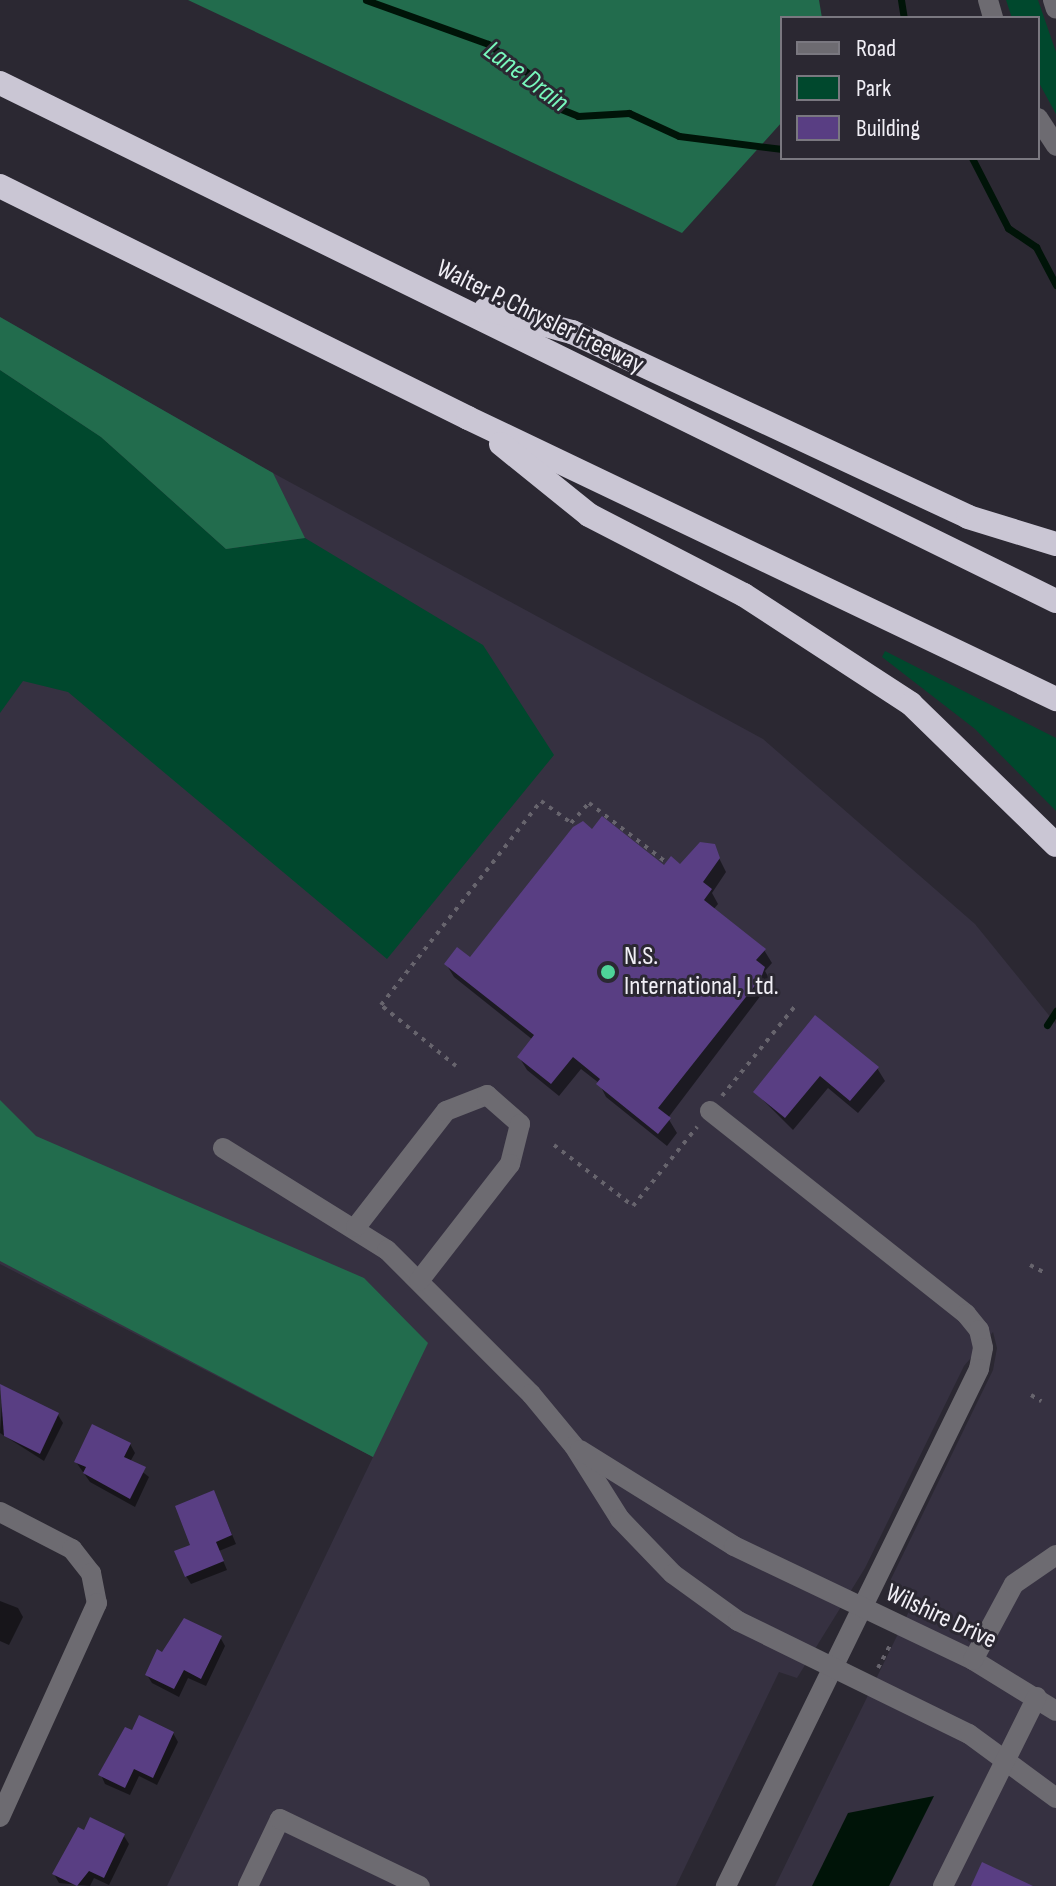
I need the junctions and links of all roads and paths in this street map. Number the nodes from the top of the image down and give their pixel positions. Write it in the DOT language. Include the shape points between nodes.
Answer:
graph roads {
  1 [pos="1053,0"];
  2 [pos="1056,9"];
  3 [pos="0,83"];
  4 [pos="1040,121"];
  5 [pos="1056,146"];
  6 [pos="0,186"];
  7 [pos="429,293"];
  8 [pos="468,418"];
  9 [pos="1056,544"];
  10 [pos="1056,601"];
  11 [pos="1056,699"];
  12 [pos="1056,845"];
  13 [pos="666,862"];
  14 [pos="796,1005"];
  15 [pos="456,1066"];
  16 [pos="710,1111"];
  17 [pos="554,1145"];
  18 [pos="223,1148"];
  19 [pos="356,1227"];
  20 [pos="1030,1265"];
  21 [pos="1043,1272"];
  22 [pos="419,1281"];
  23 [pos="1031,1395"];
  24 [pos="1041,1401"];
  25 [pos="574,1446"];
  26 [pos="0,1512"];
  27 [pos="1056,1555"];
  28 [pos="859,1607"];
  29 [pos="893,1641"];
  30 [pos="973,1660"];
  31 [pos="831,1668"];
  32 [pos="875,1674"];
  33 [pos="1037,1697"];
  34 [pos="1056,1711"];
  35 [pos="1007,1758"];
  36 [pos="1056,1798"];
  37 [pos="0,1817"];
  38 [pos="397,1881"];
  39 [pos="248,1886"];
  40 [pos="420,1886"];
  41 [pos="726,1886"];
  42 [pos="943,1886"];
  1 -- 2 [label="street"];
  3 -- 7 [label="highway, Walter P. Chrysler Freeway"];
  4 -- 5 [label="street"];
  6 -- 8 [label="highway"];
  7 -- 9 [label="highway" via="572,332 968,517"];
  7 -- 10 [label="highway, Walter P. Chrysler Freeway"];
  8 -- 11 [label="highway"];
  8 -- 12 [label="highway" via="589,515 744,595 911,704"];
  13 -- 15 [label="path" via="589,803 571,823 541,801 381,1005"];
  14 -- 16 [label="path"];
  16 -- 17 [label="path" via="633,1206"];
  16 -- 28 [label="street" via="966,1314 982,1339 979,1369"];
  18 -- 19 [label="street"];
  19 -- 22 [label="street"];
  19 -- 22 [label="street" via="446,1111 487,1095 520,1124 510,1164"];
  20 -- 21 [label="path"];
  22 -- 25 [label="street" via="531,1394"];
  23 -- 24 [label="path"];
  25 -- 28 [label="street" via="734,1546"];
  25 -- 31 [label="street" via="620,1519 673,1574 738,1621"];
  26 -- 37 [label="street" via="72,1549 91,1573 97,1603"];
  27 -- 30 [label="street" via="1014,1584"];
  28 -- 30 [label="street, Wilshire Drive"];
  28 -- 31 [label="street, Wilshire Drive"];
  29 -- 32 [label="path"];
  30 -- 33 [label="street, Wilshire Drive"];
  31 -- 35 [label="street" via="918,1707"];
  31 -- 41 [label="street, Wilshire Drive"];
  33 -- 34 [label="street, Wilshire Drive"];
  33 -- 35 [label="street"];
  35 -- 36 [label="street"];
  35 -- 42 [label="street"];
  38 -- 39 [label="street" via="280,1819"];
  38 -- 40 [label="street"];
}
